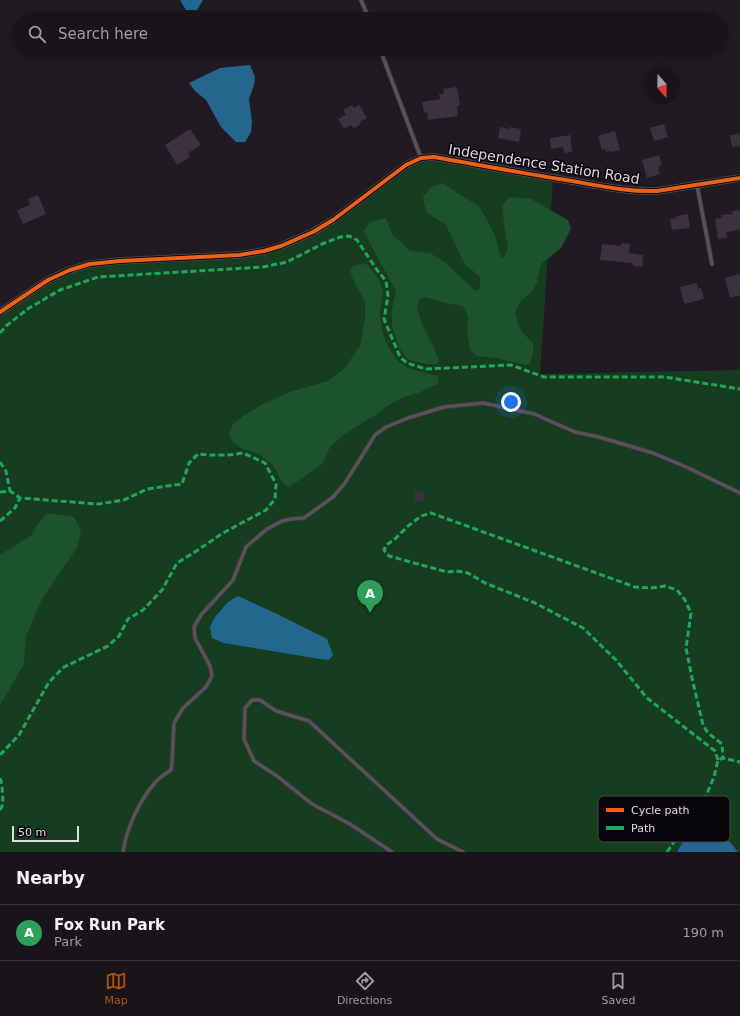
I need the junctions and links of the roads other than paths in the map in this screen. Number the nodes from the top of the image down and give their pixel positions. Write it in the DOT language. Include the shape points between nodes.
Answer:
graph roads {
  1 [pos="361,0"];
  2 [pos="366,12"];
  3 [pos="383,56"];
  4 [pos="421,158"];
  5 [pos="740,178"];
  6 [pos="697,185"];
  7 [pos="712,264"];
  8 [pos="0,312"];
  9 [pos="740,493"];
  10 [pos="123,852"];
  11 [pos="392,852"];
  12 [pos="463,852"];
  1 -- 2 [label="lane"];
  3 -- 4 [label="lane"];
  4 -- 6 [label="street, Independence Station Road" via="434,157 624,190 657,191"];
  4 -- 8 [label="street, Independence Station Road" via="406,165 333,220 282,246 239,255 90,264 48,280"];
  5 -- 6 [label="street, Independence Station Road"];
  6 -- 7 [label="lane"];
  9 -- 10 [label="lane" via="653,453 575,432 534,414 483,403 444,407 386,427 374,435 345,483 332,497 304,518 282,521 267,529 246,547 233,580 200,615 194,627 195,638 210,666 212,676 206,687 183,708 174,723 171,770 154,783 140,804 124,841"];
  11 -- 12 [label="lane" via="350,824 312,804 254,761 244,739 245,708 252,700 260,700 276,711 309,721 437,839"];
}
